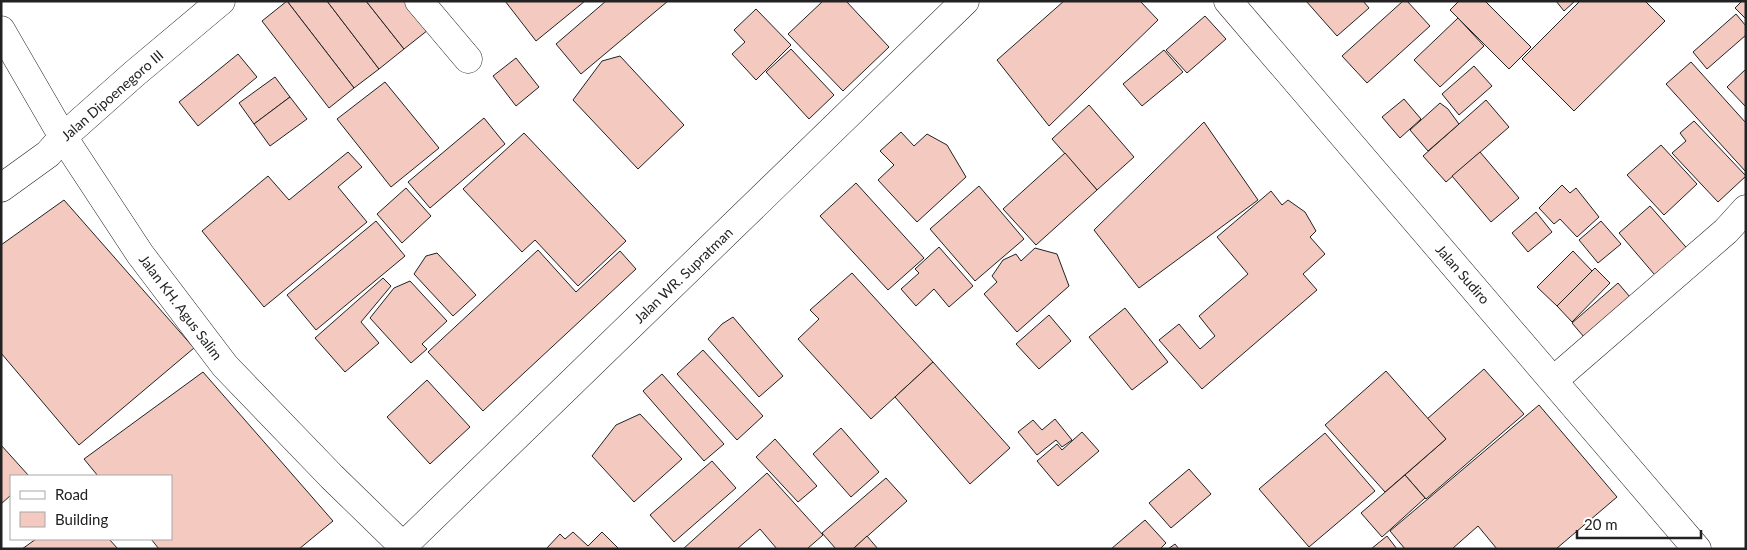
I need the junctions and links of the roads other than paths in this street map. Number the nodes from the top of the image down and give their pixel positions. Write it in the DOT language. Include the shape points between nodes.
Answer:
graph roads {
  1 [pos="221,1"];
  2 [pos="419,1"];
  3 [pos="966,1"];
  4 [pos="1228,1"];
  5 [pos="1,30"];
  6 [pos="468,60"];
  7 [pos="63,137"];
  8 [pos="1,188"];
  9 [pos="1746,210"];
  10 [pos="1554,380"];
  11 [pos="403,548"];
  12 [pos="1697,549"];
  1 -- 7 [label="street, Jalan Dipoenegoro III"];
  2 -- 6 [label="street"];
  3 -- 11 [label="street, Jalan WR. Supratman"];
  4 -- 10 [label="street, Jalan Sudiro"];
  5 -- 7 [label="street, Jalan KH. Agus Salim"];
  7 -- 8 [label="street, Jalan Dipoenegoro III" via="48,154"];
  7 -- 11 [label="street, Jalan KH. Agus Salim" via="140,254 225,366"];
  9 -- 10 [label="street"];
  10 -- 12 [label="street, Jalan Sudiro"];
}
